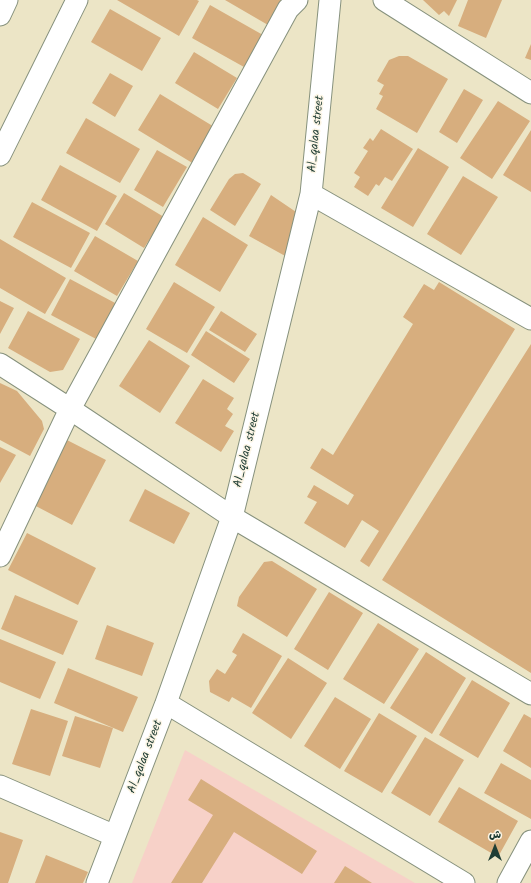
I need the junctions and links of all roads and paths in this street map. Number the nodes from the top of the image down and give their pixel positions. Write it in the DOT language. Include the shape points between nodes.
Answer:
graph roads {
  1 [pos="7,0"];
  2 [pos="77,0"];
  3 [pos="297,0"];
  4 [pos="330,0"];
  5 [pos="384,0"];
  6 [pos="0,16"];
  7 [pos="531,93"];
  8 [pos="0,155"];
  9 [pos="311,194"];
  10 [pos="531,319"];
  11 [pos="0,364"];
  12 [pos="70,409"];
  13 [pos="232,517"];
  14 [pos="0,556"];
  15 [pos="531,694"];
  16 [pos="166,703"];
  17 [pos="0,786"];
  18 [pos="116,836"];
  19 [pos="531,841"];
  20 [pos="97,883"];
  21 [pos="464,883"];
  22 [pos="508,883"];
  1 -- 6 [label="street"];
  2 -- 8 [label="street"];
  3 -- 12 [label="street" via="284,16"];
  4 -- 9 [label="street, Al_qalaa street"];
  5 -- 7 [label="street"];
  9 -- 10 [label="street"];
  9 -- 13 [label="street, Al_qalaa street"];
  11 -- 12 [label="street"];
  12 -- 13 [label="street"];
  12 -- 14 [label="street"];
  13 -- 15 [label="street"];
  13 -- 16 [label="street, Al_qalaa street"];
  16 -- 18 [label="street, Al_qalaa street"];
  16 -- 21 [label="street"];
  17 -- 18 [label="street"];
  18 -- 20 [label="street, Al_qalaa street"];
  19 -- 22 [label="street"];
}
